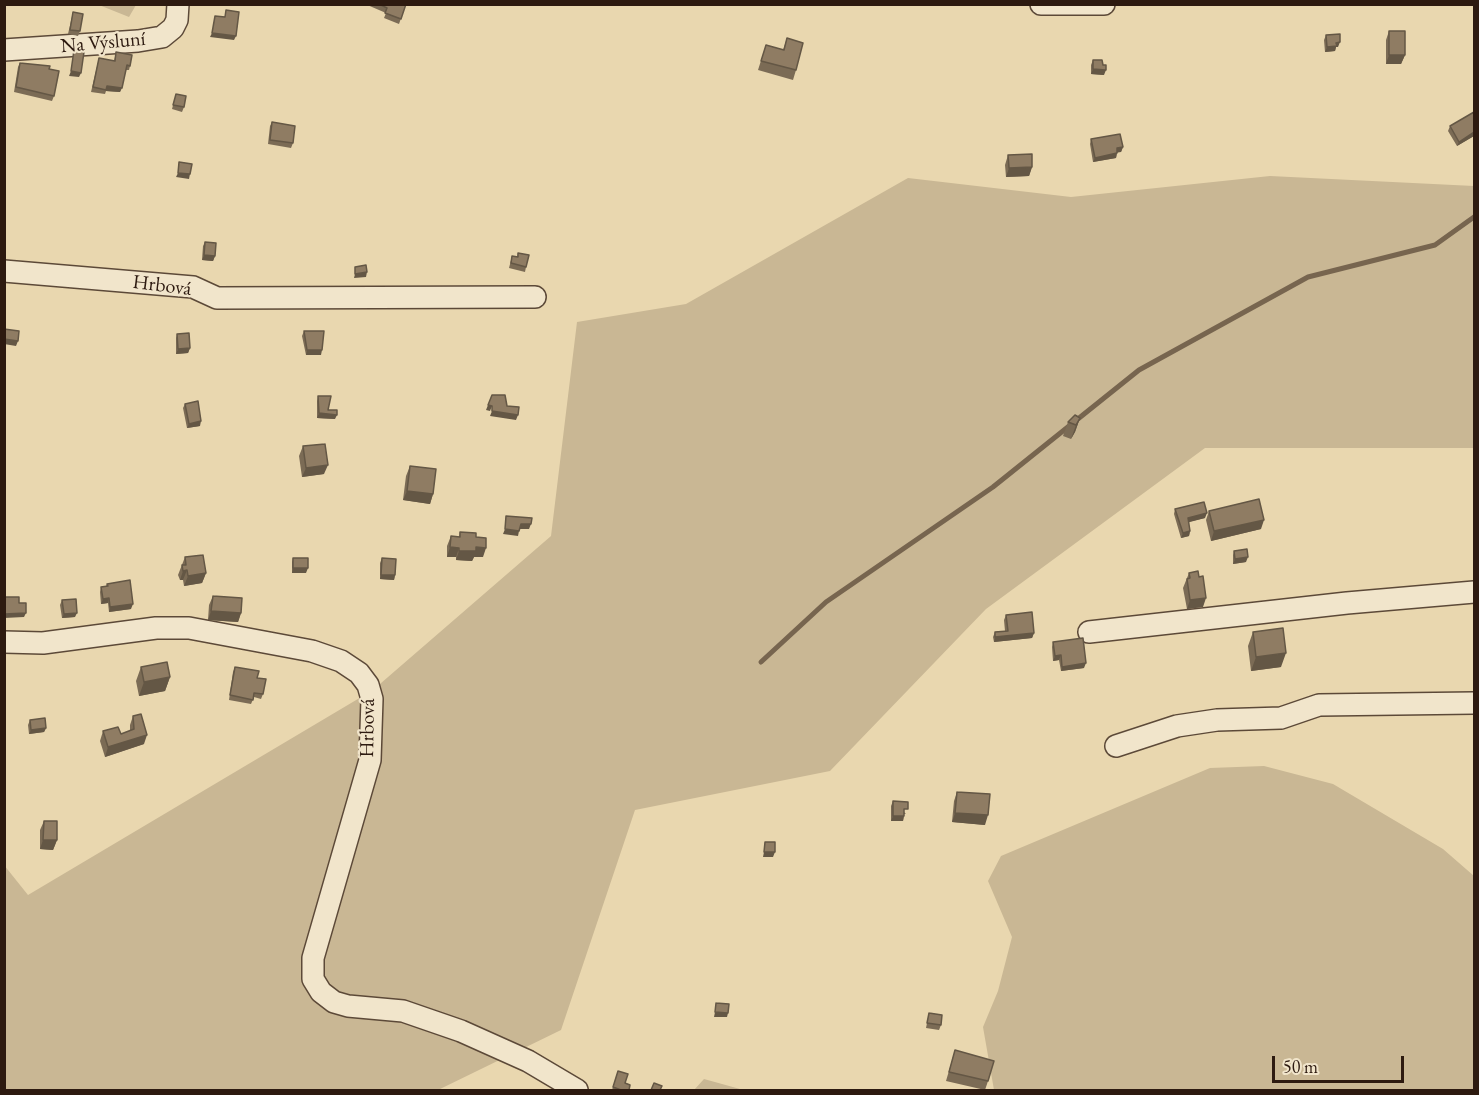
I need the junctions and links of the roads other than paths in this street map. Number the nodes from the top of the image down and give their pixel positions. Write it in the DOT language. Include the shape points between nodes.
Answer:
graph roads {
  1 [pos="178,4"];
  2 [pos="1041,4"];
  3 [pos="1104,4"];
  4 [pos="4,50"];
  5 [pos="4,272"];
  6 [pos="535,297"];
  7 [pos="1474,592"];
  8 [pos="1089,632"];
  9 [pos="4,642"];
  10 [pos="1474,703"];
  11 [pos="1116,746"];
  12 [pos="577,1090"];
  1 -- 4 [label="street, Na Výsluní" via="177,20 162,37"];
  2 -- 3 [label="street"];
  5 -- 6 [label="street, Hrbová" via="193,287 217,298"];
  7 -- 8 [label="street"];
  9 -- 12 [label="street, Hrbová" via="43,643 156,628 189,628 312,651 341,661 359,673 372,699 370,760 313,958 313,979 334,1002 403,1011 461,1031 528,1061"];
  10 -- 11 [label="street" via="1318,705 1281,718 1178,726"];
}
